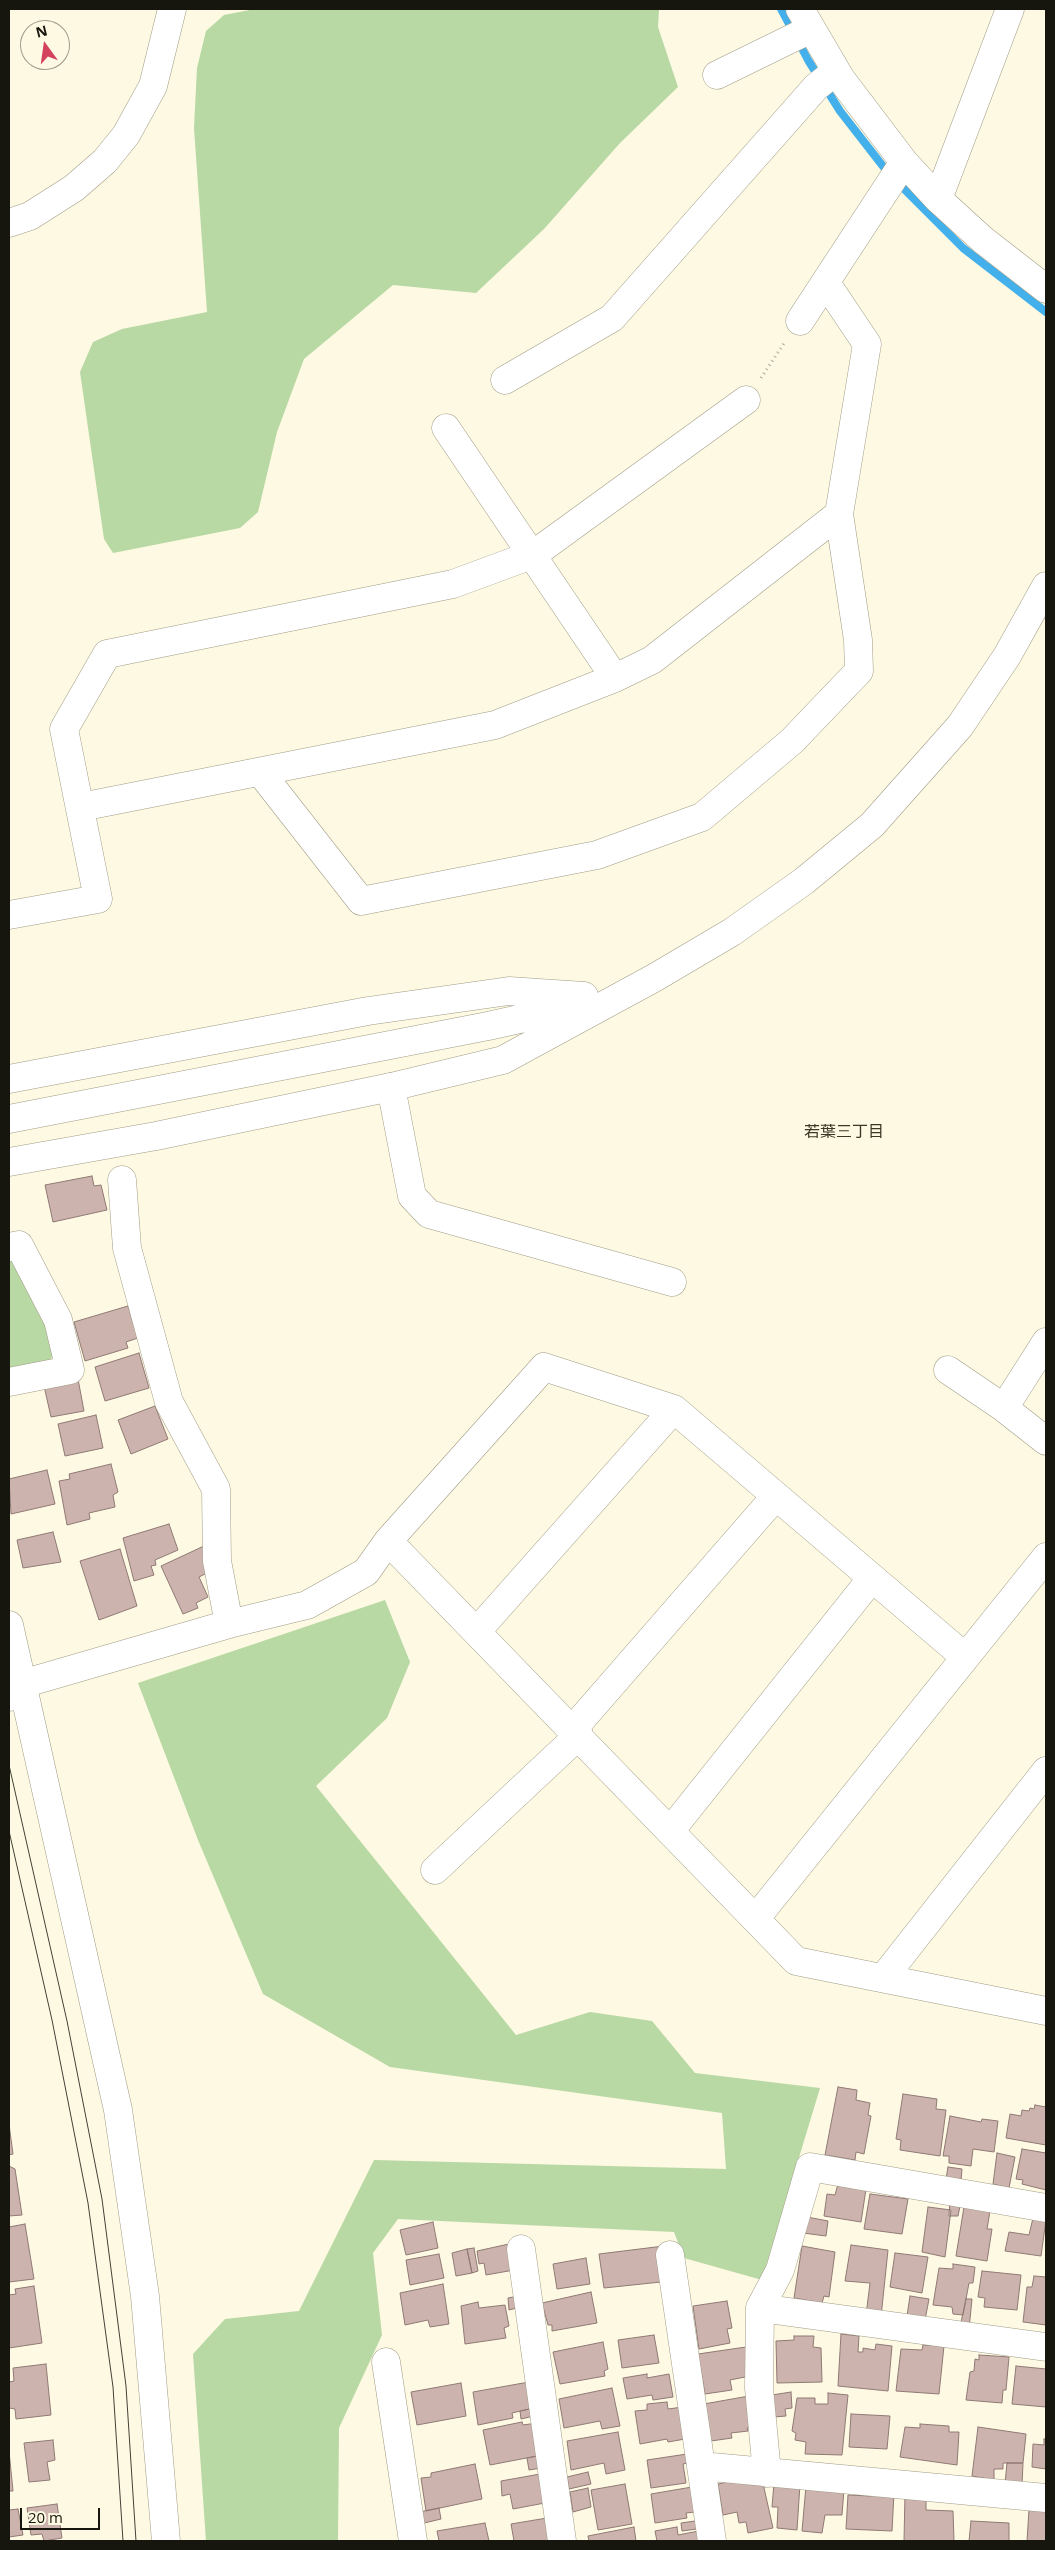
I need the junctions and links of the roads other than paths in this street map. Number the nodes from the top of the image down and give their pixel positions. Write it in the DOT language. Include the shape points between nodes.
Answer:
graph roads {
  1 [pos="172,9"];
  2 [pos="1010,9"];
  3 [pos="806,19"];
  4 [pos="717,75"];
  5 [pos="826,79"];
  6 [pos="904,162"];
  7 [pos="938,199"];
  8 [pos="9,223"];
  9 [pos="826,283"];
  10 [pos="1046,290"];
  11 [pos="800,321"];
  12 [pos="505,380"];
  13 [pos="746,400"];
  14 [pos="446,428"];
  15 [pos="839,514"];
  16 [pos="534,554"];
  17 [pos="1046,586"];
  18 [pos="615,678"];
  19 [pos="261,773"];
  20 [pos="81,807"];
  21 [pos="9,915"];
  22 [pos="615,998"];
  23 [pos="9,1079"];
  24 [pos="391,1087"];
  25 [pos="9,1119"];
  26 [pos="9,1162"];
  27 [pos="122,1180"];
  28 [pos="9,1247"];
  29 [pos="672,1282"];
  30 [pos="1046,1342"];
  31 [pos="948,1370"];
  32 [pos="9,1382"];
  33 [pos="1004,1408"];
  34 [pos="674,1409"];
  35 [pos="1046,1441"];
  36 [pos="775,1497"];
  37 [pos="388,1541"];
  38 [pos="1046,1557"];
  39 [pos="872,1578"];
  40 [pos="229,1624"];
  41 [pos="9,1625"];
  42 [pos="478,1631"];
  43 [pos="965,1657"];
  44 [pos="15,1690"];
  45 [pos="576,1732"];
  46 [pos="1046,1771"];
  47 [pos="671,1830"];
  48 [pos="435,1870"];
  49 [pos="756,1918"];
  50 [pos="884,1977"];
  51 [pos="1044,2008"];
  52 [pos="1046,2208"];
  53 [pos="521,2249"];
  54 [pos="670,2255"];
  55 [pos="760,2308"];
  56 [pos="1046,2347"];
  57 [pos="386,2362"];
  58 [pos="701,2466"];
  59 [pos="767,2473"];
  60 [pos="1046,2498"];
  61 [pos="166,2541"];
  62 [pos="413,2541"];
  63 [pos="562,2541"];
  64 [pos="712,2541"];
  1 -- 8 [label="street" via="154,86 126,135 105,161 74,188 30,216"];
  2 -- 7 [label="street"];
  3 -- 4 [label="street" via="783,42"];
  3 -- 5 [label="street"];
  5 -- 6 [label="street"];
  5 -- 12 [label="street" via="612,318"];
  6 -- 7 [label="street"];
  6 -- 9 [label="street"];
  7 -- 10 [label="street"];
  9 -- 11 [label="street"];
  9 -- 15 [label="street" via="867,344"];
  13 -- 16 [label="street"];
  14 -- 16 [label="street"];
  15 -- 18 [label="street" via="652,660"];
  15 -- 19 [label="street" via="858,640 859,671 792,741 702,816 598,856 361,901"];
  16 -- 18 [label="street"];
  16 -- 20 [label="street" via="453,584 107,654 64,729"];
  17 -- 22 [label="street" via="1007,656 960,726 872,825 804,881 732,932"];
  18 -- 19 [label="street" via="495,725"];
  19 -- 20 [label="street"];
  20 -- 21 [label="street" via="98,899"];
  22 -- 23 [label="street" via="509,990 368,1010"];
  22 -- 24 [label="street" via="503,1060"];
  22 -- 25 [label="street" via="488,1026"];
  24 -- 26 [label="street" via="156,1136"];
  24 -- 29 [label="street" via="412,1196 429,1214"];
  27 -- 40 [label="street" via="127,1248 170,1402 216,1489 217,1561"];
  28 -- 32 [label="street" via="19,1245 58,1320 70,1370"];
  30 -- 33 [label="street"];
  31 -- 33 [label="street"];
  33 -- 35 [label="street"];
  34 -- 36 [label="street"];
  34 -- 37 [label="street" via="544,1367"];
  34 -- 42 [label="street"];
  36 -- 39 [label="street"];
  36 -- 45 [label="street"];
  37 -- 40 [label="street" via="366,1572 307,1605"];
  37 -- 42 [label="street"];
  38 -- 43 [label="street"];
  39 -- 43 [label="street"];
  39 -- 47 [label="street"];
  40 -- 44 [label="street"];
  41 -- 44 [label="street"];
  42 -- 45 [label="street"];
  43 -- 49 [label="street"];
  44 -- 61 [label="street" via="118,2110 145,2296"];
  45 -- 47 [label="street"];
  45 -- 48 [label="street"];
  46 -- 50 [label="street"];
  47 -- 49 [label="street"];
  49 -- 50 [label="street" via="796,1961"];
  50 -- 51 [label="street"];
  52 -- 55 [label="street" via="810,2167 780,2270"];
  53 -- 63 [label="street"];
  54 -- 58 [label="street"];
  55 -- 56 [label="street"];
  55 -- 59 [label="street" via="759,2388"];
  57 -- 62 [label="street"];
  58 -- 59 [label="street"];
  58 -- 64 [label="street"];
  59 -- 60 [label="street"];
}
